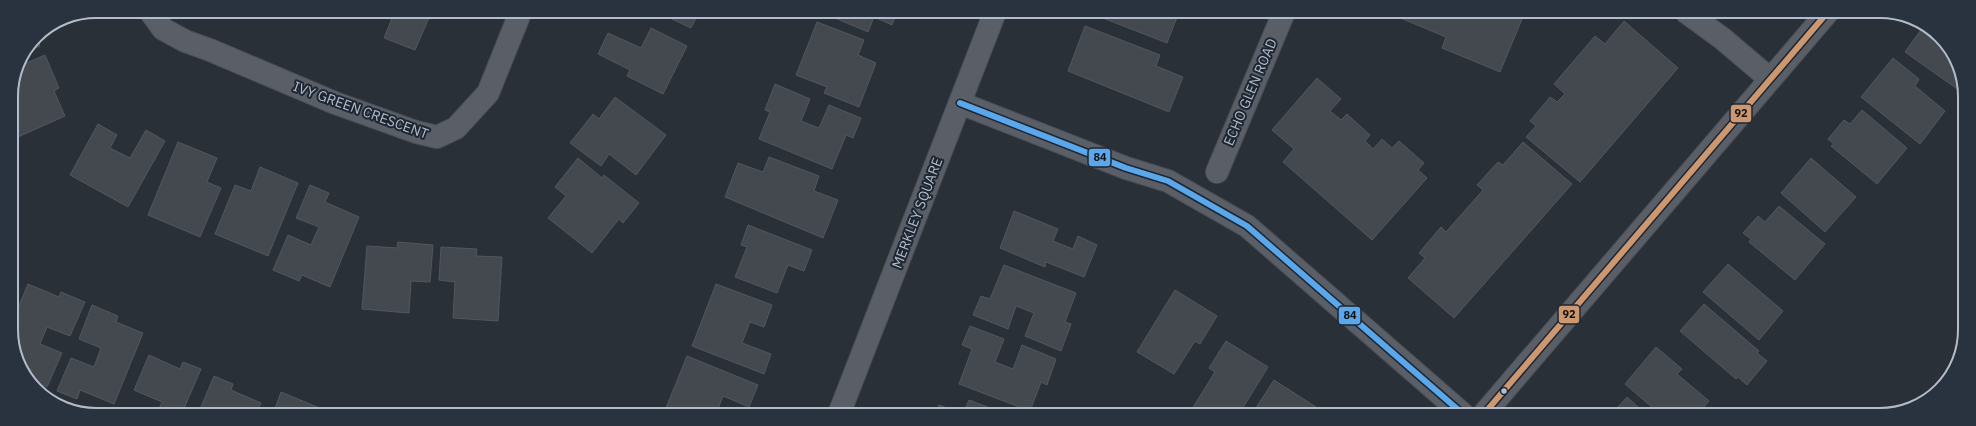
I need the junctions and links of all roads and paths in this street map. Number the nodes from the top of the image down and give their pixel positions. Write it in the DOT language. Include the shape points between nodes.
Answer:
graph roads {
  1 [pos="155,18"];
  2 [pos="518,18"];
  3 [pos="993,18"];
  4 [pos="1281,18"];
  5 [pos="1694,18"];
  6 [pos="1822,18"];
  7 [pos="1770,79"];
  8 [pos="960,103"];
  9 [pos="1217,172"];
  10 [pos="841,408"];
  11 [pos="1456,408"];
  12 [pos="1489,408"];
  1 -- 2 [label="street, IVY GREEN CRESCENT" via="163,29 185,41 336,103 437,137 456,128 488,93"];
  3 -- 8 [label="street, MERKLEY SQUARE"];
  4 -- 9 [label="street, ECHO GLEN ROAD"];
  5 -- 7 [label="street"];
  6 -- 7 [label="street"];
  7 -- 12 [label="street"];
  8 -- 10 [label="street, MERKLEY SQUARE"];
  8 -- 11 [label="street" via="1126,168 1168,181 1247,226"];
}
